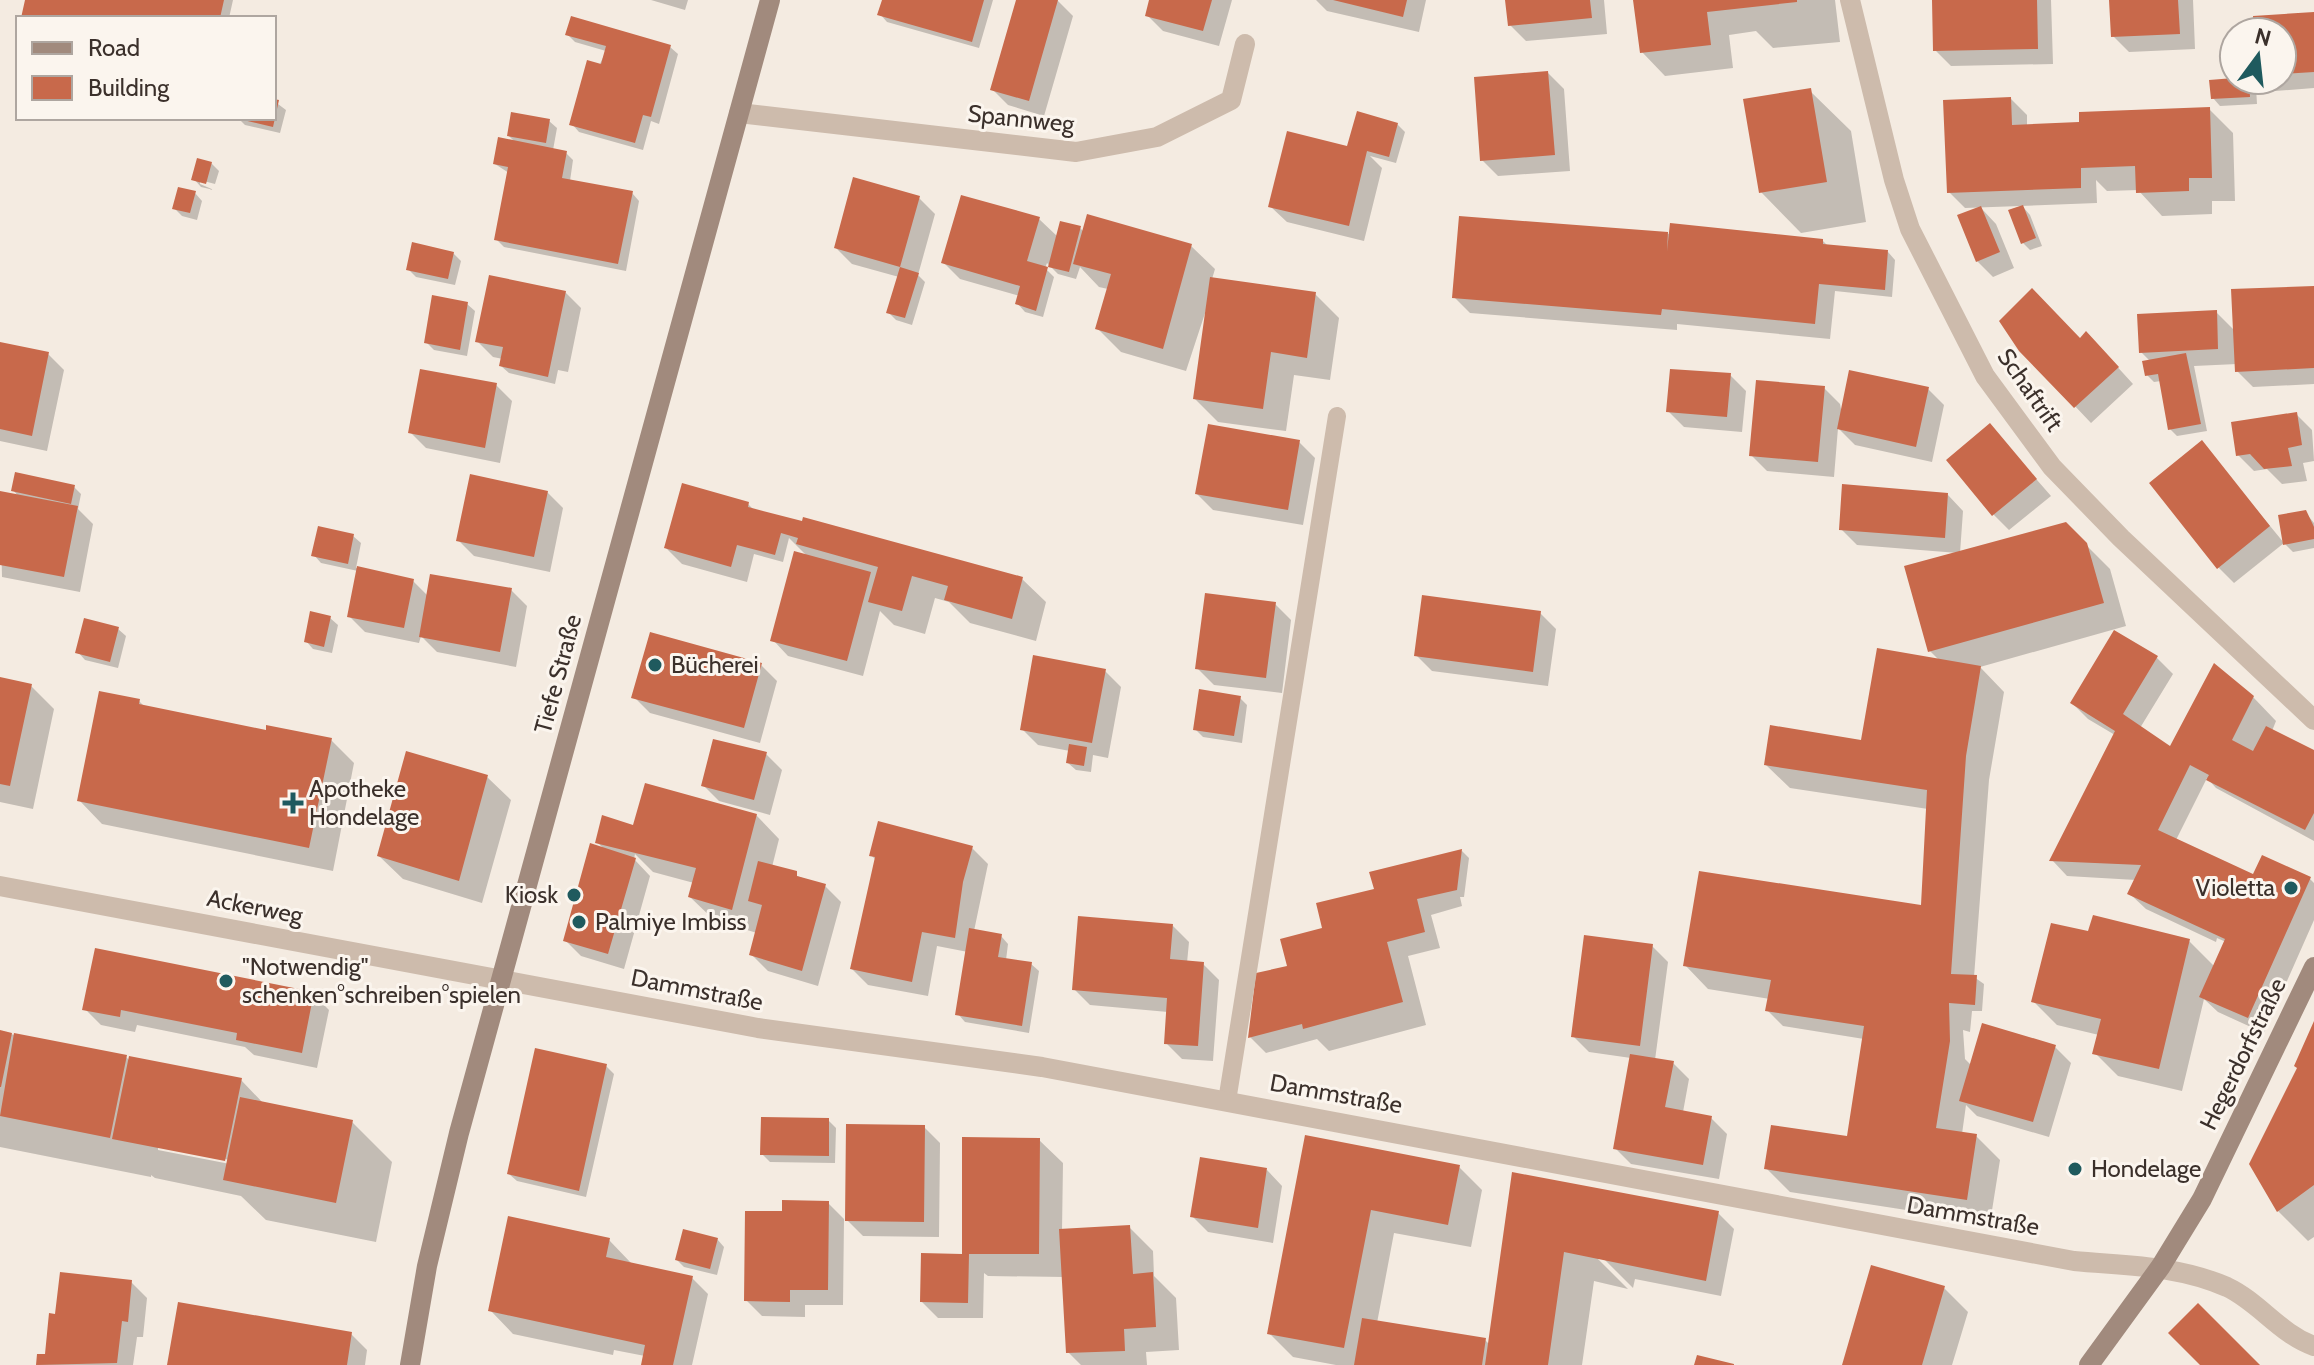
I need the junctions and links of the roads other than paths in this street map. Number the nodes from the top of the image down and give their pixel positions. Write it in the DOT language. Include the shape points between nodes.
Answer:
graph roads {
  1 [pos="770,0"];
  2 [pos="1850,0"];
  3 [pos="1245,44"];
  4 [pos="739,113"];
  5 [pos="1337,416"];
  6 [pos="2314,720"];
  7 [pos="0,886"];
  8 [pos="2314,967"];
  9 [pos="501,978"];
  10 [pos="1227,1101"];
  11 [pos="2161,1266"];
  12 [pos="2314,1346"];
  13 [pos="410,1365"];
  14 [pos="2089,1365"];
  1 -- 4 [label="main road, Tiefe Straße"];
  2 -- 6 [label="street, Schaftrift" via="1910,229 1985,376 2052,467"];
  3 -- 4 [label="street, Spannweg" via="1231,100 1157,137 1076,152"];
  4 -- 9 [label="main road, Tiefe Straße"];
  5 -- 10 [label="lane"];
  7 -- 9 [label="street, Ackerweg"];
  8 -- 11 [label="main road, Hegerdorfstraße" via="2202,1199"];
  9 -- 10 [label="street, Dammstraße" via="758,1028 1042,1067"];
  9 -- 13 [label="main road, Tiefe Straße" via="431,1252"];
  10 -- 11 [label="street, Dammstraße" via="2074,1261"];
  11 -- 12 [label="street, Dammstraße" via="2229,1288 2296,1340"];
  11 -- 14 [label="main road, Hegerdorfstraße"];
}
